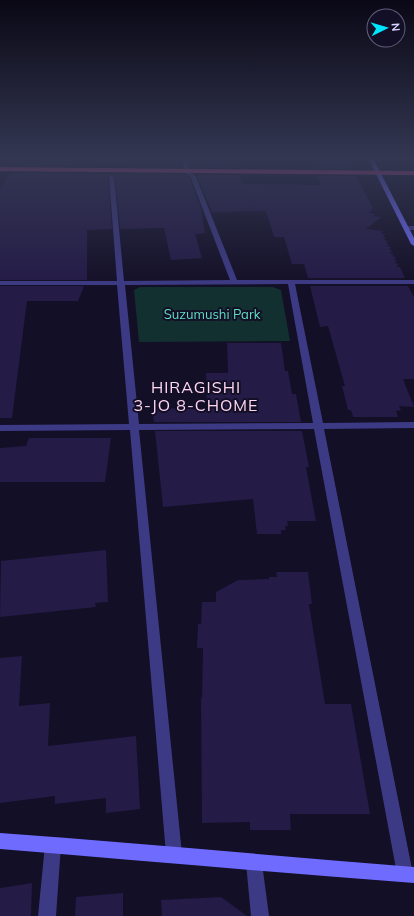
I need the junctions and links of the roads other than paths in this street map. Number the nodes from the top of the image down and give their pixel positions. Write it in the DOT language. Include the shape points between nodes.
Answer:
graph roads {
  1 [pos="113,201"];
  2 [pos="202,201"];
  3 [pos="392,201"];
  4 [pos="406,228"];
  5 [pos="414,228"];
  6 [pos="414,244"];
  7 [pos="234,282"];
  8 [pos="414,282"];
  9 [pos="0,283"];
  10 [pos="120,283"];
  11 [pos="291,283"];
  12 [pos="414,425"];
  13 [pos="318,426"];
  14 [pos="133,427"];
  15 [pos="0,428"];
  16 [pos="0,841"];
  17 [pos="53,845"];
  18 [pos="174,854"];
  19 [pos="254,863"];
  20 [pos="410,875"];
  21 [pos="47,916"];
  22 [pos="260,916"];
  1 -- 10 [label="street"];
  2 -- 7 [label="street"];
  3 -- 4 [label="street"];
  4 -- 5 [label="street"];
  4 -- 6 [label="street"];
  7 -- 10 [label="street"];
  7 -- 11 [label="street"];
  8 -- 11 [label="street"];
  9 -- 10 [label="street"];
  10 -- 14 [label="street"];
  11 -- 13 [label="street"];
  12 -- 13 [label="street"];
  13 -- 14 [label="street"];
  13 -- 20 [label="street"];
  14 -- 15 [label="street"];
  14 -- 18 [label="street"];
  16 -- 17 [label="street"];
  17 -- 18 [label="street"];
  17 -- 21 [label="street"];
  18 -- 19 [label="street"];
  19 -- 20 [label="street"];
  19 -- 22 [label="street"];
}
